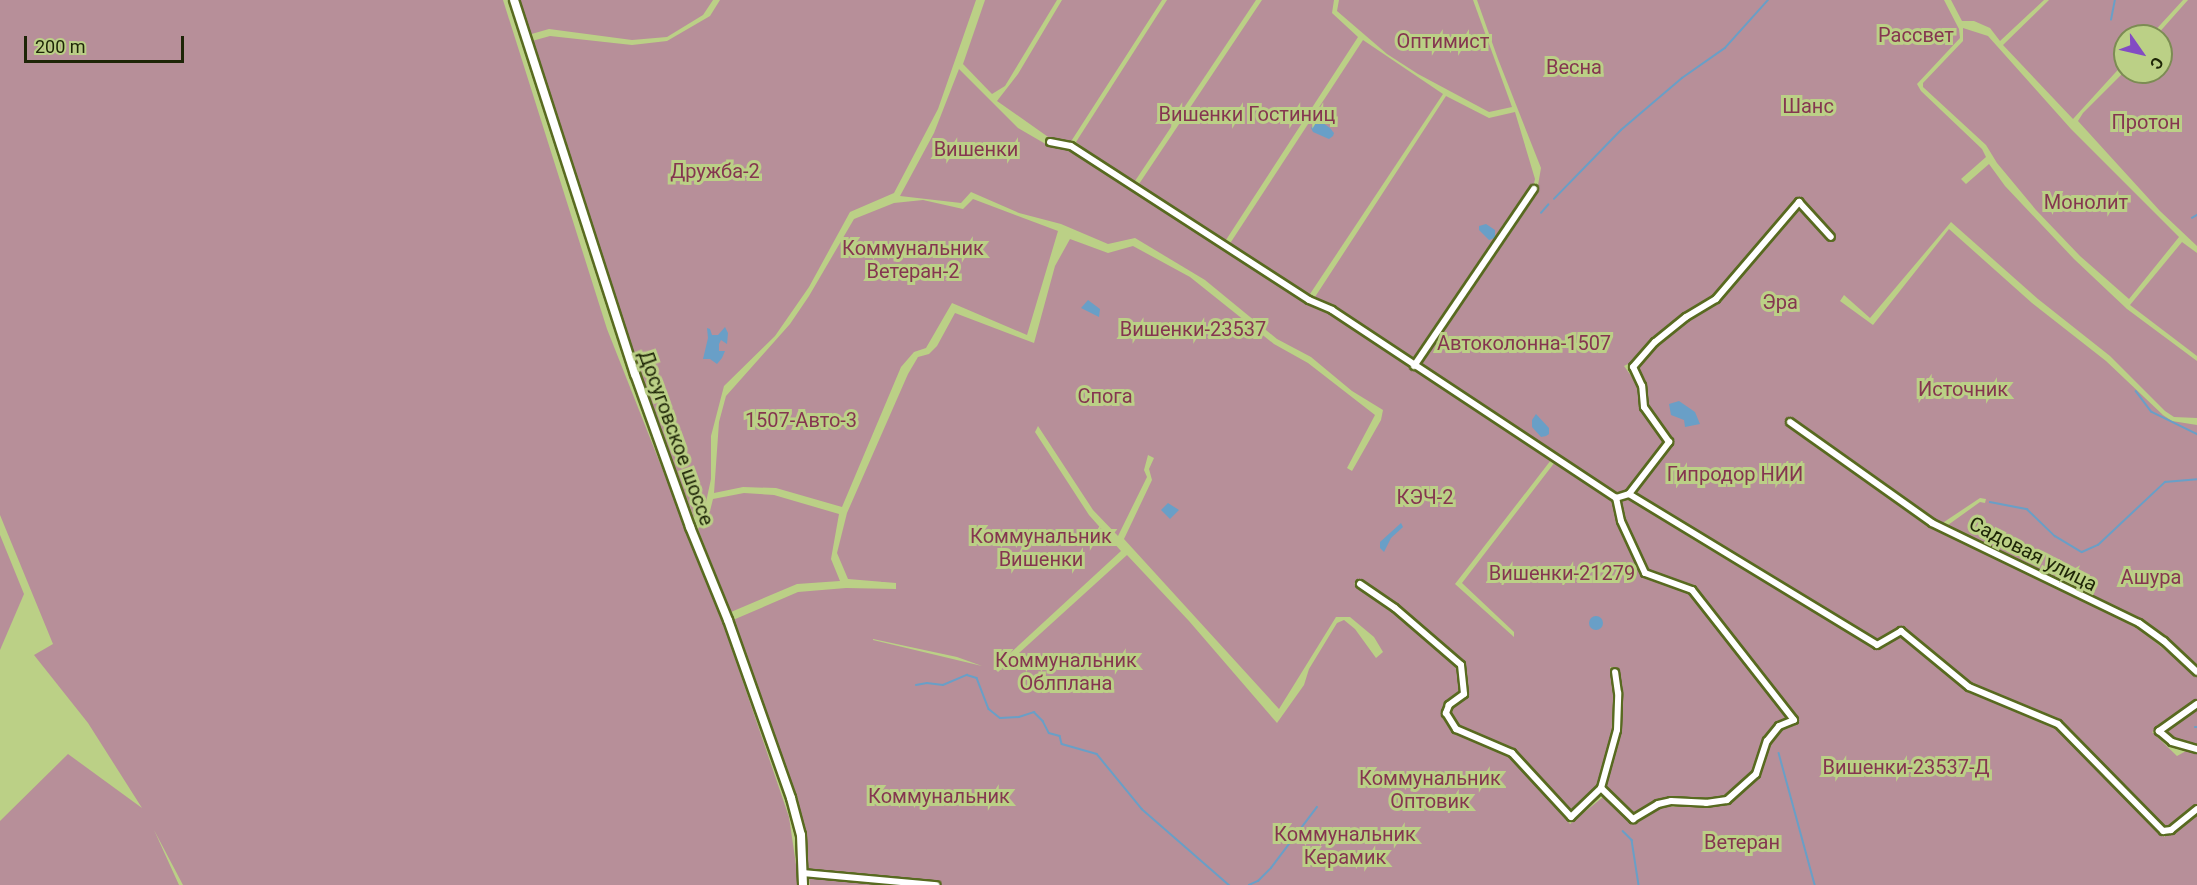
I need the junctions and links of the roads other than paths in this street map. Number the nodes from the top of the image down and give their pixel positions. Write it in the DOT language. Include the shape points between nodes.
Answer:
graph roads {
  1 [pos="514,0"];
  2 [pos="1050,142"];
  3 [pos="1534,189"];
  4 [pos="1831,237"];
  5 [pos="1414,366"];
  6 [pos="1790,422"];
  7 [pos="1629,494"];
  8 [pos="1616,498"];
  9 [pos="1360,584"];
  10 [pos="1615,672"];
  11 [pos="2197,672"];
  12 [pos="2197,704"];
  13 [pos="2197,749"];
  14 [pos="1601,788"];
  15 [pos="2197,809"];
  16 [pos="803,873"];
  17 [pos="803,885"];
  18 [pos="936,885"];
  1 -- 16 [label="main road, Досуговское шоссе" via="634,374 791,798 801,835"];
  2 -- 5 [label="street" via="1071,146"];
  3 -- 5 [label="street"];
  4 -- 7 [label="street" via="1799,202 1716,299 1686,317 1633,367 1642,386 1644,407 1669,442"];
  5 -- 8 [label="street"];
  6 -- 11 [label="street, Садовая улица" via="1912,510 2139,623"];
  7 -- 8 [label="street"];
  7 -- 15 [label="street" via="1877,645 1901,631 1969,687 2058,724 2163,831 2171,830"];
  8 -- 14 [label="street" via="1621,520 1645,573 1692,590 1794,720 1779,726 1767,741 1756,774 1727,800 1671,801 1651,807 1633,819"];
  9 -- 14 [label="street" via="1461,665 1464,694 1449,705 1446,713 1456,729 1512,753 1571,817"];
  10 -- 14 [label="street" via="1617,730"];
  12 -- 13 [label="street" via="2159,731 2172,742"];
  16 -- 17 [label="main road, Досуговское шоссе"];
  16 -- 18 [label="street"];
}
